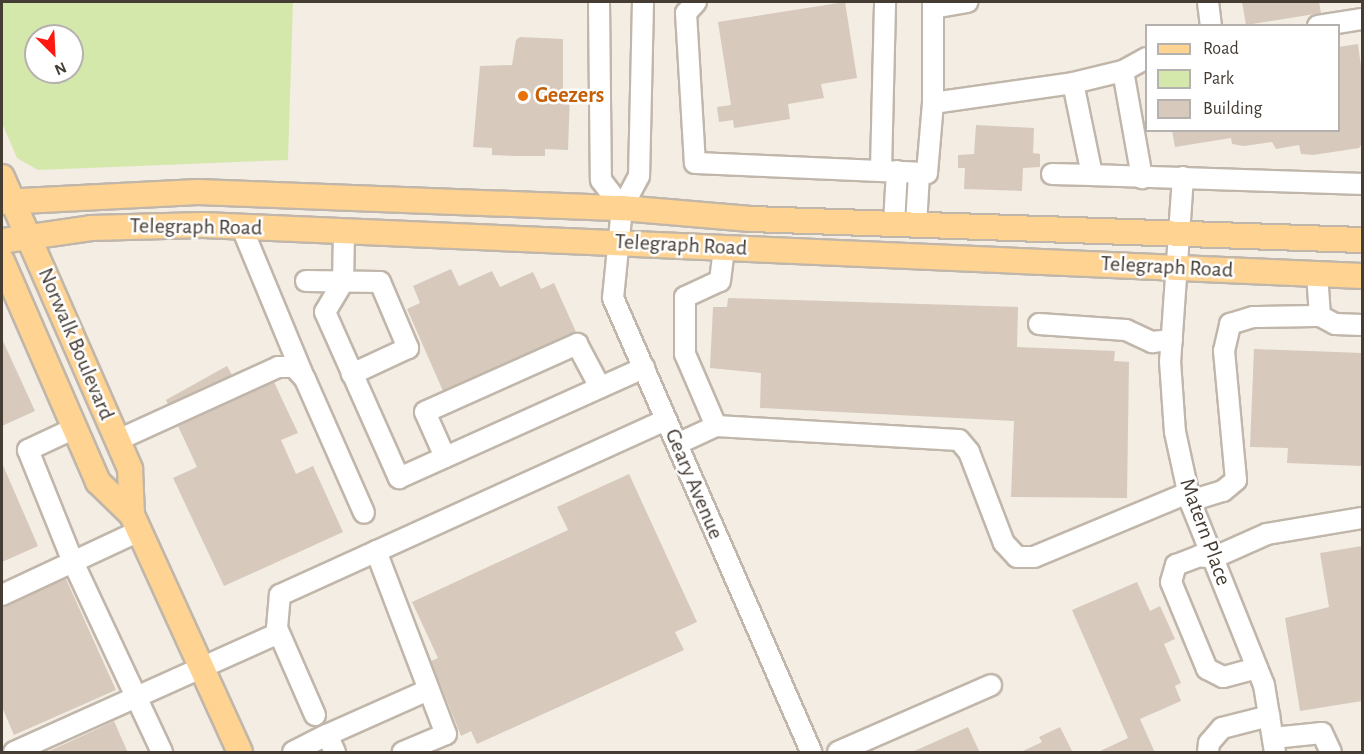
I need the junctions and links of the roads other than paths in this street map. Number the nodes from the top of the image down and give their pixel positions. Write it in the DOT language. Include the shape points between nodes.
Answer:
graph roads {
  1 [pos="599,2"];
  2 [pos="643,2"];
  3 [pos="696,2"];
  4 [pos="885,2"];
  5 [pos="967,2"];
  6 [pos="1208,2"];
  7 [pos="933,5"];
  8 [pos="1354,14"];
  9 [pos="1211,24"];
  10 [pos="1324,24"];
  11 [pos="1145,58"];
  12 [pos="1123,71"];
  13 [pos="1073,83"];
  14 [pos="933,103"];
  15 [pos="889,170"];
  16 [pos="919,174"];
  17 [pos="1052,174"];
  18 [pos="1092,175"];
  19 [pos="2,177"];
  20 [pos="1183,177"];
  21 [pos="1142,178"];
  22 [pos="1362,184"];
  23 [pos="7,200"];
  24 [pos="621,208"];
  25 [pos="905,225"];
  26 [pos="242,228"];
  27 [pos="344,232"];
  28 [pos="1180,233"];
  29 [pos="30,235"];
  30 [pos="1362,240"];
  31 [pos="2,242"];
  32 [pos="619,242"];
  33 [pos="724,247"];
  34 [pos="2,261"];
  35 [pos="1177,268"];
  36 [pos="1317,274"];
  37 [pos="1362,276"];
  38 [pos="306,281"];
  39 [pos="343,282"];
  40 [pos="1320,316"];
  41 [pos="1039,324"];
  42 [pos="1362,325"];
  43 [pos="1172,340"];
  44 [pos="644,368"];
  45 [pos="352,374"];
  46 [pos="307,383"];
  47 [pos="600,387"];
  48 [pos="666,420"];
  49 [pos="716,426"];
  50 [pos="75,428"];
  51 [pos="117,440"];
  52 [pos="677,444"];
  53 [pos="445,457"];
  54 [pos="1189,497"];
  55 [pos="364,513"];
  56 [pos="1362,518"];
  57 [pos="135,523"];
  58 [pos="376,551"];
  59 [pos="1213,558"];
  60 [pos="73,562"];
  61 [pos="2,596"];
  62 [pos="279,633"];
  63 [pos="201,666"];
  64 [pos="1257,668"];
  65 [pos="991,685"];
  66 [pos="428,690"];
  67 [pos="137,695"];
  68 [pos="315,715"];
  69 [pos="1269,716"];
  70 [pos="331,744"];
  71 [pos="1274,745"];
  72 [pos="14,753"];
  73 [pos="162,753"];
  74 [pos="240,753"];
  75 [pos="293,753"];
  76 [pos="403,753"];
  77 [pos="811,753"];
  78 [pos="838,753"];
  79 [pos="1208,753"];
  80 [pos="1331,753"];
  1 -- 24 [label="street" via="601,180"];
  2 -- 24 [label="street" via="639,177"];
  3 -- 15 [label="street" via="686,13 695,163"];
  4 -- 15 [label="street"];
  5 -- 7 [label="street"];
  6 -- 9 [label="street"];
  7 -- 14 [label="street"];
  8 -- 10 [label="street"];
  11 -- 12 [label="street"];
  12 -- 13 [label="street"];
  12 -- 21 [label="street"];
  13 -- 14 [label="street"];
  13 -- 18 [label="street"];
  14 -- 16 [label="street" via="927,173"];
  15 -- 16 [label="street"];
  15 -- 25 [label="street"];
  16 -- 25 [label="street"];
  17 -- 18 [label="street"];
  18 -- 21 [label="street"];
  19 -- 23 [label="main road, Norwalk Boulevard"];
  20 -- 21 [label="street"];
  20 -- 22 [label="street"];
  20 -- 28 [label="street, Matern Place"];
  23 -- 24 [label="main road, Telegraph Road" via="198,192"];
  23 -- 29 [label="main road, Norwalk Boulevard"];
  24 -- 25 [label="main road, Telegraph Road" via="751,219"];
  24 -- 32 [label="street, Geary Avenue"];
  25 -- 28 [label="main road, Telegraph Road"];
  26 -- 27 [label="main road, Telegraph Road"];
  26 -- 29 [label="main road, Telegraph Road" via="146,224"];
  26 -- 46 [label="street"];
  27 -- 32 [label="main road, Telegraph Road"];
  27 -- 39 [label="street"];
  28 -- 30 [label="main road, Telegraph Road"];
  28 -- 35 [label="street, Matern Place"];
  29 -- 31 [label="main road, Telegraph Road"];
  29 -- 51 [label="main road, Norwalk Boulevard"];
  32 -- 33 [label="main road, Telegraph Road"];
  32 -- 44 [label="street, Geary Avenue" via="613,298"];
  33 -- 35 [label="main road, Telegraph Road"];
  33 -- 49 [label="street" via="720,281 685,297 686,354"];
  34 -- 50 [label="main road, Norwalk Boulevard"];
  35 -- 36 [label="main road, Telegraph Road"];
  35 -- 43 [label="street, Matern Place"];
  36 -- 37 [label="main road, Telegraph Road"];
  36 -- 40 [label="street"];
  38 -- 39 [label="street"];
  39 -- 45 [label="street" via="325,312"];
  39 -- 45 [label="street" via="380,282 408,348"];
  40 -- 42 [label="street" via="1335,324"];
  40 -- 54 [label="street" via="1253,317 1230,324 1224,351 1236,480 1223,491"];
  41 -- 43 [label="street" via="1125,330 1152,342"];
  43 -- 54 [label="street, Matern Place" via="1175,432"];
  44 -- 47 [label="street"];
  44 -- 48 [label="street, Geary Avenue"];
  45 -- 53 [label="street" via="399,478"];
  46 -- 51 [label="street" via="294,367 278,367"];
  46 -- 55 [label="street"];
  47 -- 53 [label="street"];
  47 -- 53 [label="street" via="577,344 425,412"];
  48 -- 52 [label="street, Geary Avenue"];
  48 -- 58 [label="street"];
  49 -- 52 [label="street"];
  49 -- 54 [label="street" via="959,440 969,452 1004,543 1017,556 1034,557"];
  50 -- 57 [label="main road, Norwalk Boulevard" via="98,482"];
  50 -- 60 [label="street" via="28,450"];
  51 -- 57 [label="main road, Norwalk Boulevard" via="130,469"];
  52 -- 77 [label="street, Geary Avenue"];
  54 -- 59 [label="street, Matern Place"];
  56 -- 59 [label="street" via="1267,534"];
  57 -- 60 [label="street"];
  57 -- 63 [label="main road, Norwalk Boulevard"];
  58 -- 62 [label="street" via="280,595"];
  58 -- 66 [label="street"];
  59 -- 64 [label="street, Matern Place"];
  59 -- 64 [label="street" via="1199,556 1176,565 1171,582 1207,669 1223,677"];
  60 -- 61 [label="street"];
  60 -- 67 [label="street"];
  62 -- 63 [label="street"];
  62 -- 68 [label="street"];
  63 -- 67 [label="street"];
  63 -- 74 [label="main road, Norwalk Boulevard"];
  64 -- 69 [label="street, Matern Place"];
  65 -- 78 [label="street"];
  66 -- 70 [label="street"];
  66 -- 76 [label="street" via="446,734"];
  67 -- 72 [label="street"];
  67 -- 73 [label="street"];
  69 -- 71 [label="street, Matern Place"];
  69 -- 79 [label="street" via="1221,729 1209,743"];
  70 -- 75 [label="street"];
  71 -- 80 [label="street" via="1322,733"];
}
